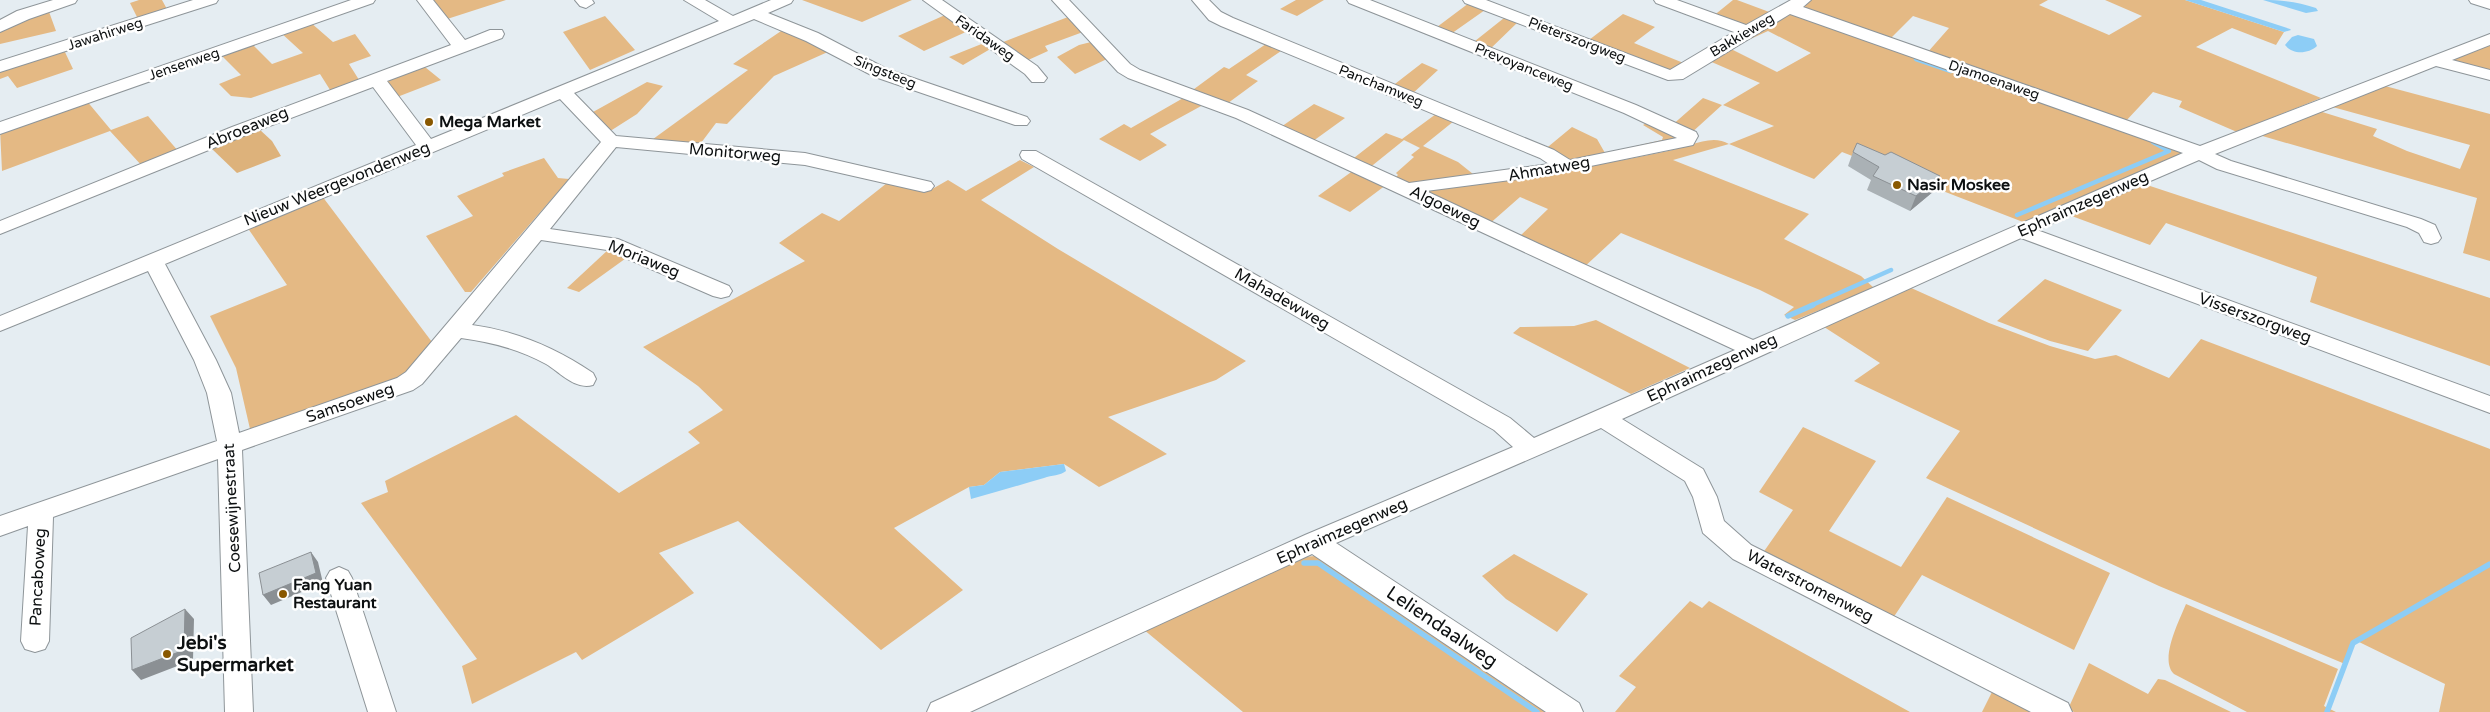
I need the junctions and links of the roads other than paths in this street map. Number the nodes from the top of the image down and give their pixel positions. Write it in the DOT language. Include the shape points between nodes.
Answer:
graph roads {
  1 [pos="69,0"];
  2 [pos="210,0"];
  3 [pos="367,0"];
  4 [pos="425,0"];
  5 [pos="692,0"];
  6 [pos="785,0"];
  7 [pos="931,0"];
  8 [pos="1060,0"];
  9 [pos="1200,0"];
  10 [pos="1355,0"];
  11 [pos="1471,0"];
  12 [pos="1662,0"];
  13 [pos="2477,0"];
  14 [pos="1797,4"];
  15 [pos="2490,4"];
  16 [pos="754,13"];
  17 [pos="730,22"];
  18 [pos="0,27"];
  19 [pos="1747,31"];
  20 [pos="496,34"];
  21 [pos="2490,39"];
  22 [pos="462,46"];
  23 [pos="2437,61"];
  24 [pos="0,67"];
  25 [pos="1682,72"];
  26 [pos="2490,75"];
  27 [pos="1038,78"];
  28 [pos="376,79"];
  29 [pos="564,93"];
  30 [pos="1021,121"];
  31 [pos="0,128"];
  32 [pos="1688,139"];
  33 [pos="608,145"];
  34 [pos="427,147"];
  35 [pos="2197,154"];
  36 [pos="1029,155"];
  37 [pos="1566,166"];
  38 [pos="924,186"];
  39 [pos="1407,189"];
  40 [pos="0,228"];
  41 [pos="2020,232"];
  42 [pos="534,233"];
  43 [pos="2431,238"];
  44 [pos="152,261"];
  45 [pos="721,291"];
  46 [pos="0,324"];
  47 [pos="456,330"];
  48 [pos="1753,349"];
  49 [pos="585,379"];
  50 [pos="2490,405"];
  51 [pos="1602,418"];
  52 [pos="230,445"];
  53 [pos="1530,448"];
  54 [pos="41,512"];
  55 [pos="0,526"];
  56 [pos="1314,542"];
  57 [pos="339,578"];
  58 [pos="35,641"];
  59 [pos="948,710"];
  60 [pos="237,711"];
  61 [pos="382,712"];
  62 [pos="1569,712"];
  63 [pos="2058,712"];
  1 -- 18 [label="street" via="23,15"];
  2 -- 24 [label="street, Jawahirweg"];
  3 -- 31 [label="street, Jensenweg"];
  4 -- 22 [label="street"];
  5 -- 17 [label="street"];
  6 -- 16 [label="street, Nieuw Weergevondenweg"];
  7 -- 27 [label="street, Faridaweg"];
  8 -- 39 [label="street, Algoeweg" via="1124,68 1134,74 1242,114"];
  9 -- 37 [label="street, Panchamweg" via="1215,16 1227,22 1547,154"];
  10 -- 32 [label="street, Prevoyanceweg" via="1630,109 1685,133"];
  11 -- 25 [label="street, Pieterszorgweg" via="1668,75"];
  12 -- 19 [label="street"];
  13 -- 15 [label="street"];
  14 -- 19 [label="street, Bakkieweg"];
  14 -- 35 [label="street, Djamoenaweg" via="2182,145"];
  16 -- 17 [label="street, Nieuw Weergevondenweg"];
  16 -- 30 [label="street, Singsteeg" via="812,37 881,73"];
  17 -- 29 [label="street, Nieuw Weergevondenweg"];
  19 -- 25 [label="street, Bakkieweg"];
  20 -- 22 [label="street, Abroeaweg"];
  21 -- 23 [label="street, Ephraimzegenweg"];
  22 -- 28 [label="street, Abroeaweg"];
  23 -- 26 [label="street"];
  23 -- 35 [label="street, Ephraimzegenweg"];
  28 -- 34 [label="street"];
  28 -- 40 [label="street, Abroeaweg"];
  29 -- 34 [label="street, Nieuw Weergevondenweg"];
  29 -- 38 [label="street, Monitorweg" via="610,141 813,160"];
  32 -- 37 [label="street, Ahmatweg" via="1641,152"];
  33 -- 42 [label="street, Samsoeweg"];
  34 -- 44 [label="street, Nieuw Weergevondenweg"];
  35 -- 41 [label="street, Ephraimzegenweg"];
  35 -- 43 [label="street, Djamoenaweg" via="2414,223 2428,229"];
  36 -- 53 [label="street, Mahadewweg" via="1502,424"];
  37 -- 39 [label="street, Ahmatweg" via="1491,179 1431,182"];
  39 -- 48 [label="street, Algoeweg"];
  41 -- 48 [label="street, Ephraimzegenweg"];
  41 -- 50 [label="street, Visserszorgweg"];
  42 -- 45 [label="street, Moriaweg" via="611,244"];
  42 -- 47 [label="street, Samsoeweg"];
  44 -- 46 [label="street, Nieuw Weergevondenweg"];
  44 -- 52 [label="street, Coesewijnestraat" via="219,393"];
  47 -- 49 [label="street" via="517,341 554,358"];
  47 -- 52 [label="street, Samsoeweg" via="405,384"];
  48 -- 51 [label="street, Ephraimzegenweg"];
  51 -- 53 [label="street, Ephraimzegenweg"];
  51 -- 63 [label="street, Waterstromenweg" via="1694,475 1705,497 1712,526 1742,552"];
  52 -- 54 [label="street, Samsoeweg"];
  52 -- 60 [label="street, Coesewijnestraat"];
  53 -- 56 [label="street, Ephraimzegenweg"];
  54 -- 55 [label="street, Samsoeweg"];
  54 -- 58 [label="street, Pancaboweg"];
  56 -- 59 [label="street, Ephraimzegenweg"];
  56 -- 62 [label="street, Leliendaalweg"];
  57 -- 61 [label="street"];
}
